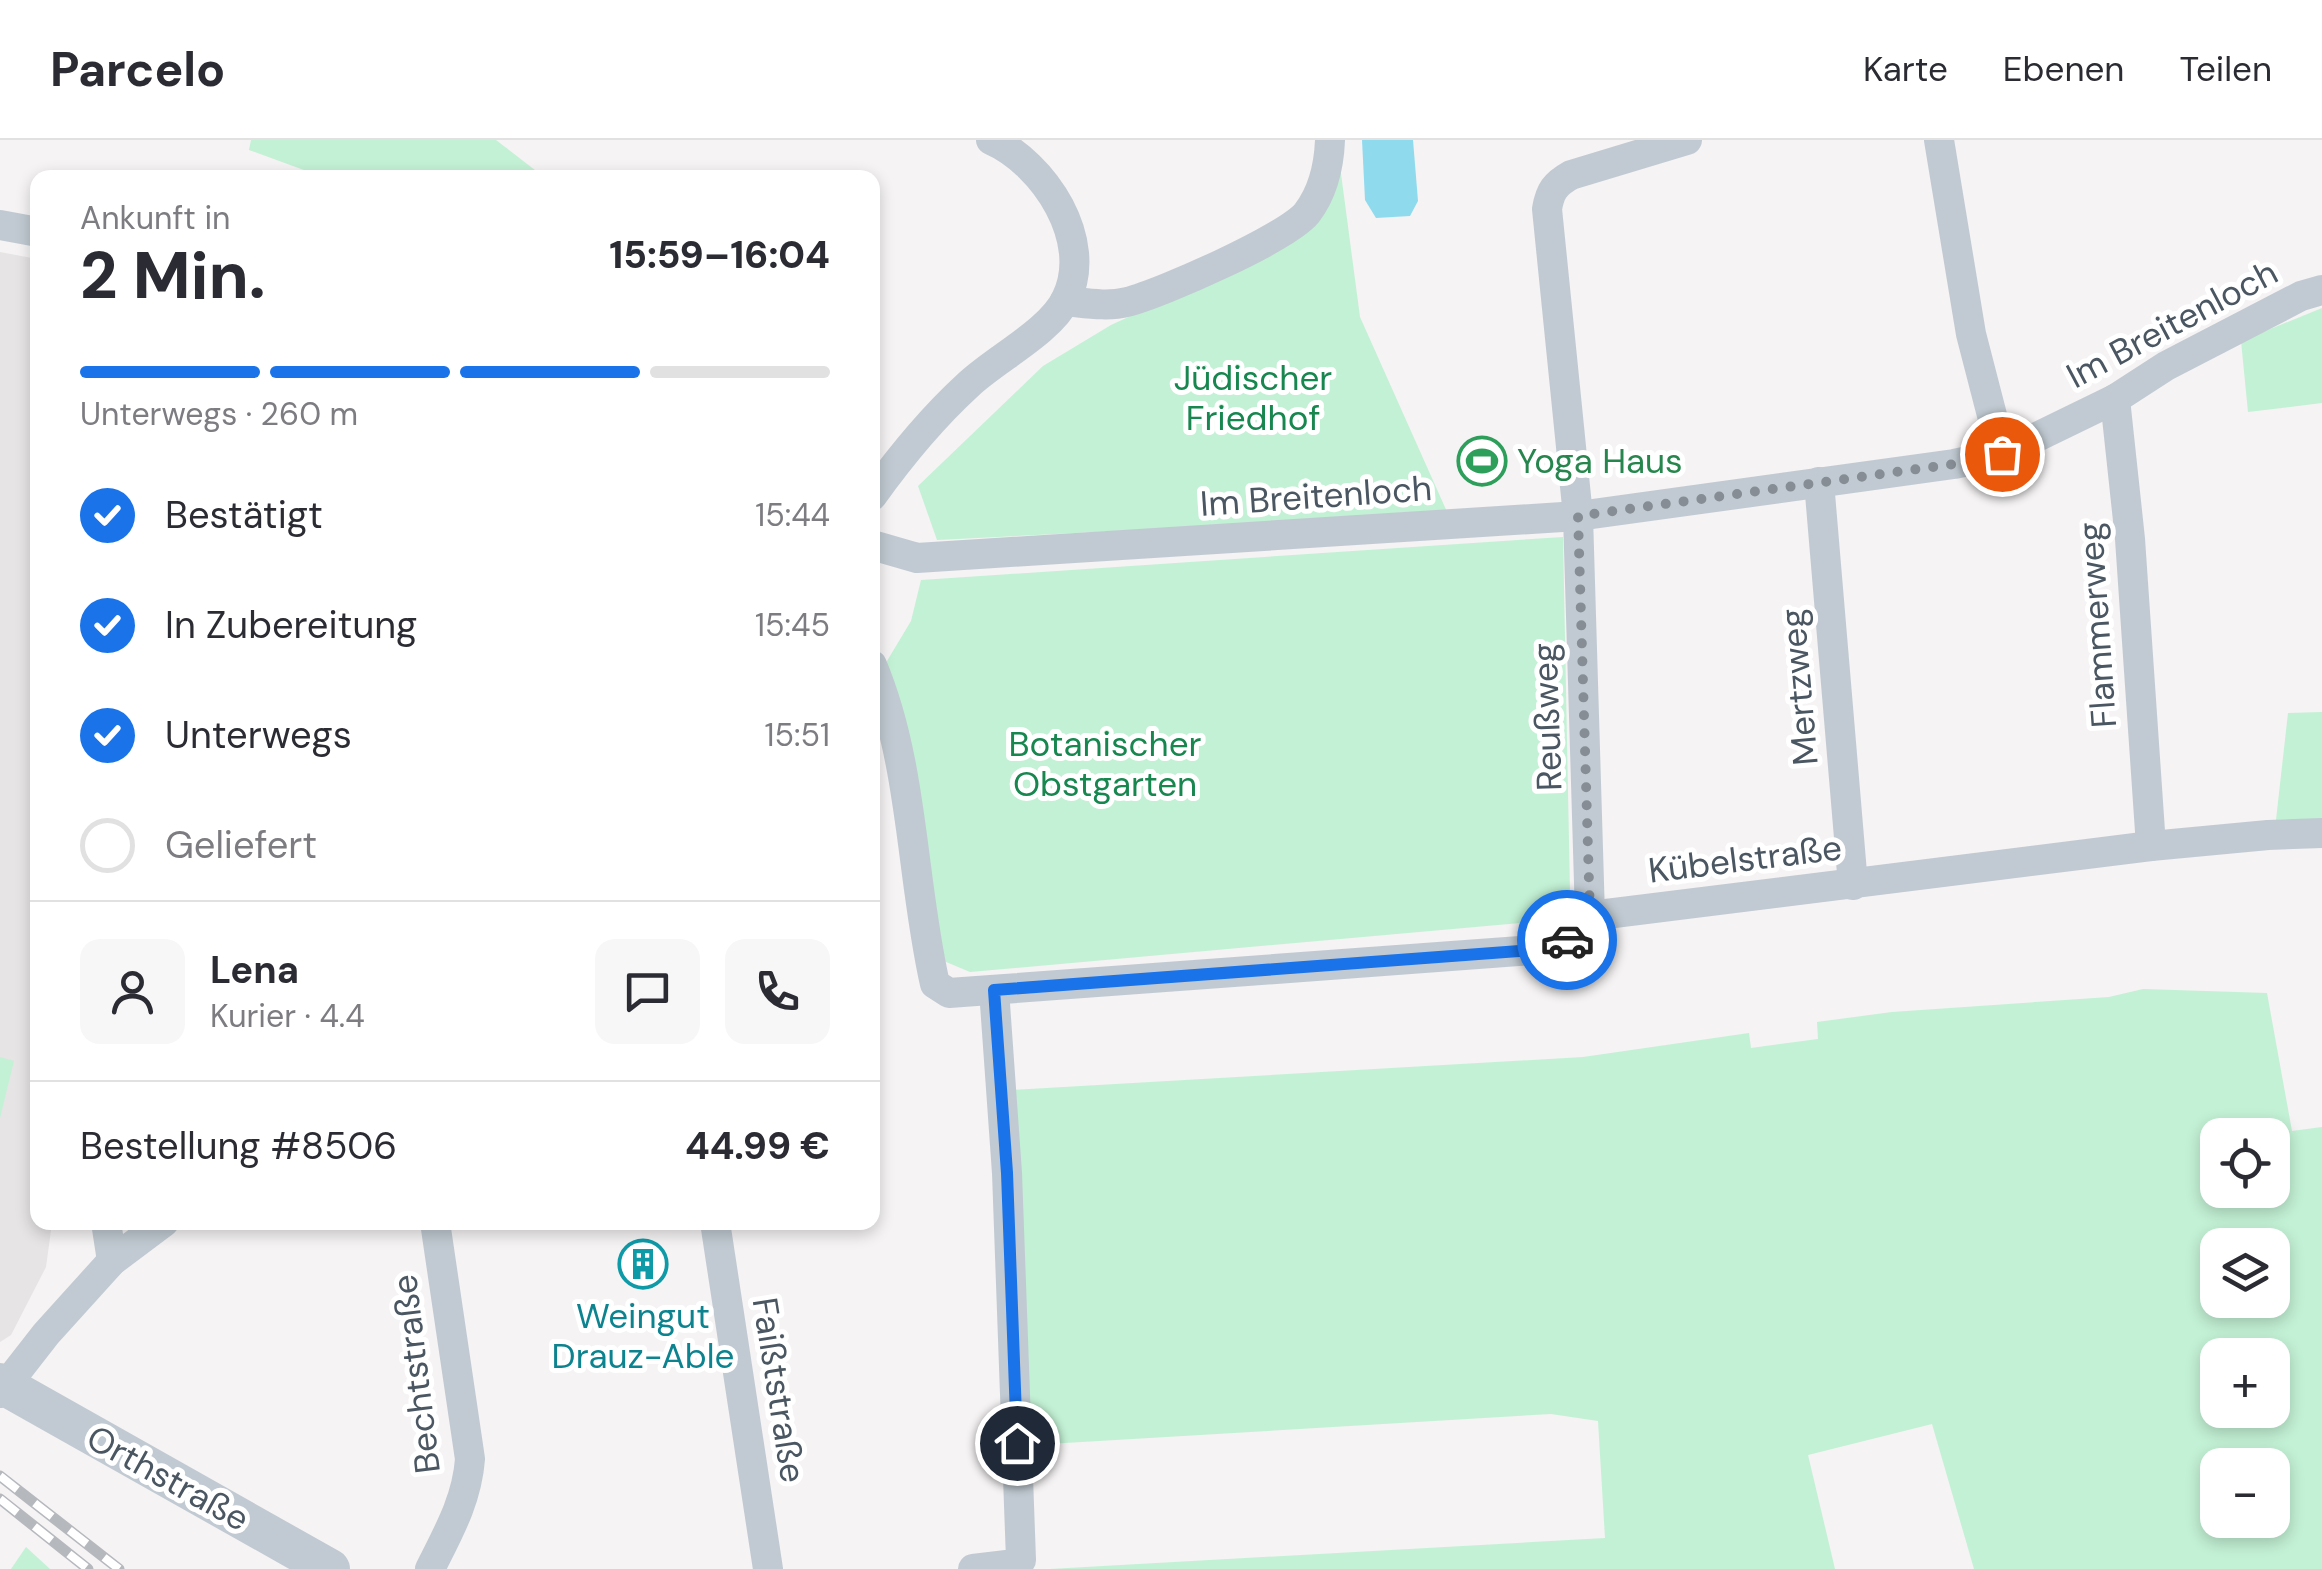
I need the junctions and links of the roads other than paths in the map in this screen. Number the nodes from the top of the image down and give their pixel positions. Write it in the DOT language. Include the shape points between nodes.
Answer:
graph roads {
  1 [pos="991,140"];
  2 [pos="1330,140"];
  3 [pos="1687,140"];
  4 [pos="1940,140"];
  5 [pos="1021,148"];
  6 [pos="0,224"];
  7 [pos="30,230"];
  8 [pos="2322,290"];
  9 [pos="1065,301"];
  10 [pos="2115,399"];
  11 [pos="2002,454"];
  12 [pos="1819,482"];
  13 [pos="880,486"];
  14 [pos="1578,516"];
  15 [pos="880,547"];
  16 [pos="880,688"];
  17 [pos="2322,833"];
  18 [pos="2150,846"];
  19 [pos="1854,884"];
  20 [pos="1590,916"];
  21 [pos="994,990"];
  22 [pos="107,1230"];
  23 [pos="153,1230"];
  24 [pos="436,1230"];
  25 [pos="716,1230"];
  26 [pos="112,1261"];
  27 [pos="2,1388"];
  28 [pos="330,1569"];
  29 [pos="430,1569"];
  30 [pos="768,1569"];
  31 [pos="973,1569"];
  1 -- 5 [label="street"];
  2 -- 9 [label="street" via="1320,192 1280,236 1126,302"];
  3 -- 14 [label="street, Reußweg" via="1571,175 1549,194"];
  4 -- 11 [label="street" via="1971,334"];
  5 -- 9 [label="street" via="1066,222 1073,268"];
  6 -- 7 [label="street"];
  8 -- 10 [label="street, Im Breitenloch" via="2166,366"];
  9 -- 13 [label="street" via="969,384"];
  10 -- 11 [label="street, Im Breitenloch"];
  10 -- 18 [label="street, Flammerweg"];
  11 -- 12 [label="street, Im Breitenloch"];
  12 -- 14 [label="street, Im Breitenloch"];
  12 -- 19 [label="street, Mertzweg"];
  14 -- 15 [label="street, Im Breitenloch" via="917,558"];
  14 -- 20 [label="street, Reußweg"];
  16 -- 21 [label="street" via="896,735 935,984 949,992"];
  17 -- 18 [label="street, Kübelstraße"];
  18 -- 19 [label="street, Kübelstraße"];
  19 -- 20 [label="street, Kübelstraße"];
  20 -- 21 [label="street" via="1560,948"];
  21 -- 31 [label="street" via="1021,1560"];
  22 -- 26 [label="street"];
  23 -- 26 [label="street"];
  24 -- 29 [label="street, Bechtstraße" via="470,1459 460,1510"];
  25 -- 30 [label="street, Faißtstraße"];
  26 -- 27 [label="street"];
  27 -- 28 [label="street, Orthstraße"];
}
